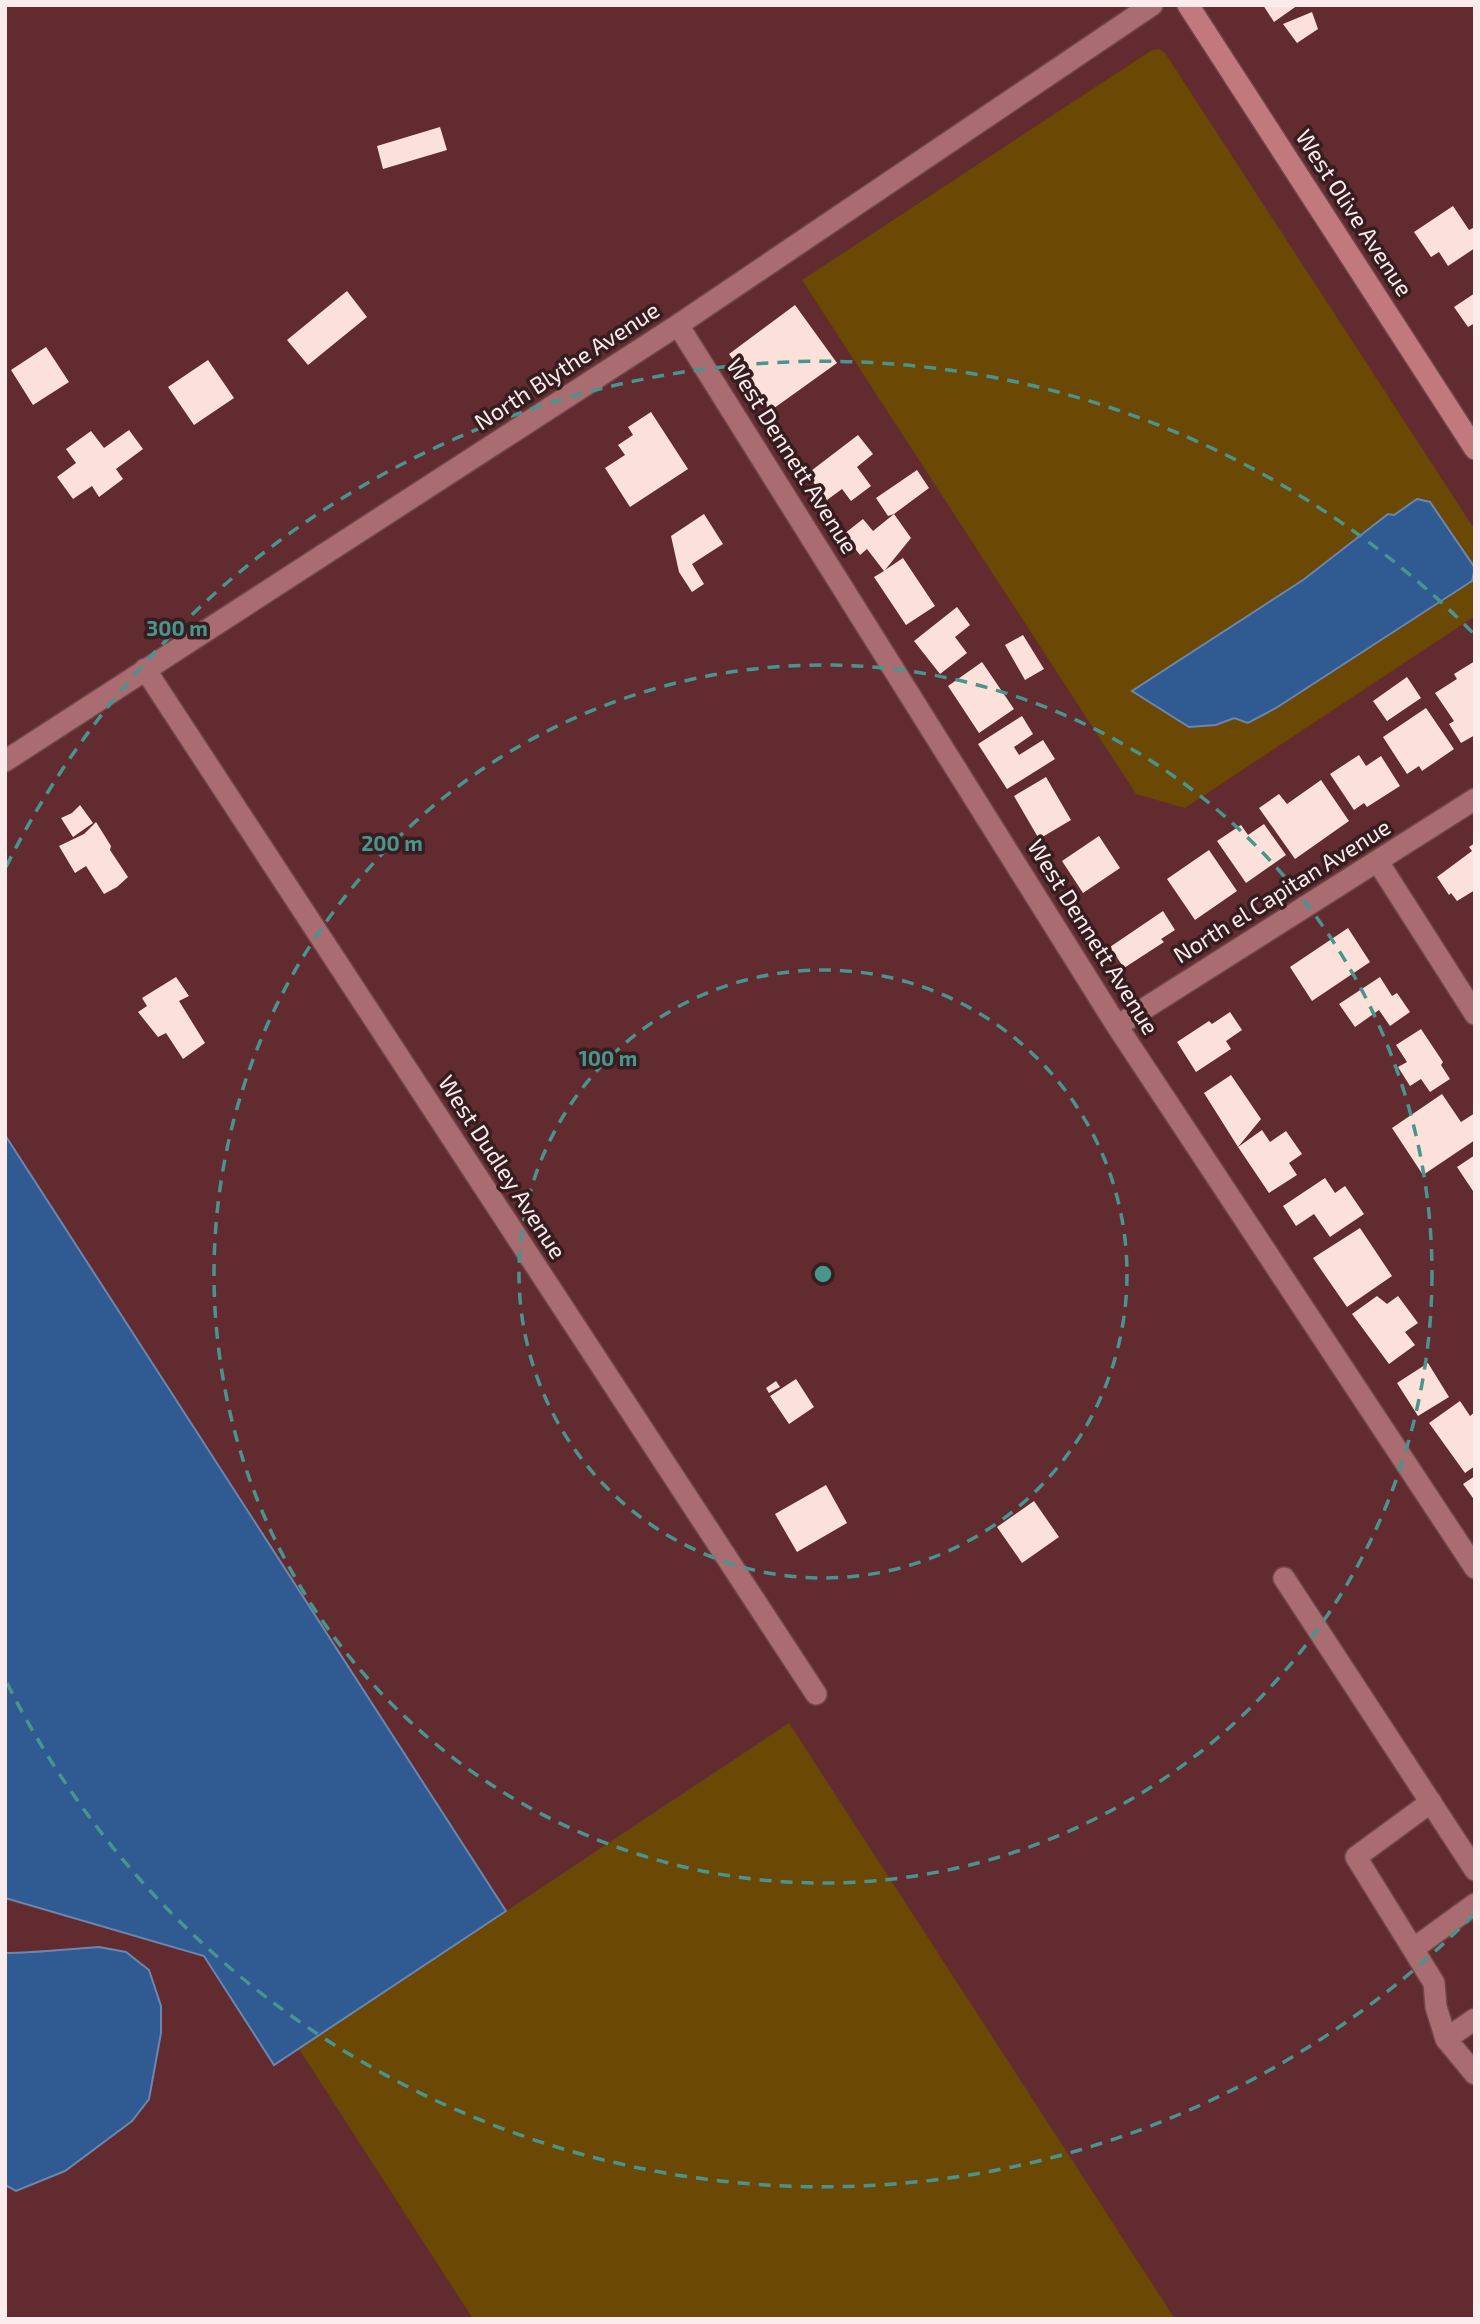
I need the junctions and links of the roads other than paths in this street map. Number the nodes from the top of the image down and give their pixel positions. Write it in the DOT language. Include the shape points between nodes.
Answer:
graph roads {
  1 [pos="1152,5"];
  2 [pos="1188,5"];
  3 [pos="678,325"];
  4 [pos="1475,449"];
  5 [pos="145,669"];
  6 [pos="5,761"];
  7 [pos="1475,799"];
  8 [pos="1378,862"];
  9 [pos="1475,1013"];
  10 [pos="1117,1026"];
  11 [pos="1475,1568"];
  12 [pos="1284,1578"];
  13 [pos="816,1694"];
  14 [pos="1431,1802"];
  15 [pos="1475,1870"];
  16 [pos="1475,1904"];
  17 [pos="1413,1949"];
  18 [pos="1475,2019"];
  19 [pos="1446,2039"];
  20 [pos="1475,2074"];
  1 -- 3 [label="street, North Blythe Avenue"];
  2 -- 4 [label="main road, West Olive Avenue"];
  3 -- 5 [label="street, North Blythe Avenue"];
  3 -- 10 [label="street, West Dennett Avenue"];
  5 -- 6 [label="street, North Blythe Avenue"];
  5 -- 13 [label="street, West Dudley Avenue"];
  7 -- 8 [label="street, North el Capitan Avenue"];
  8 -- 9 [label="street"];
  8 -- 10 [label="street, North el Capitan Avenue"];
  10 -- 11 [label="street, West Dennett Avenue"];
  12 -- 14 [label="street"];
  14 -- 15 [label="street"];
  14 -- 17 [label="street" via="1356,1857"];
  16 -- 17 [label="street"];
  17 -- 19 [label="street" via="1434,1983"];
  18 -- 19 [label="street"];
  19 -- 20 [label="street"];
}
